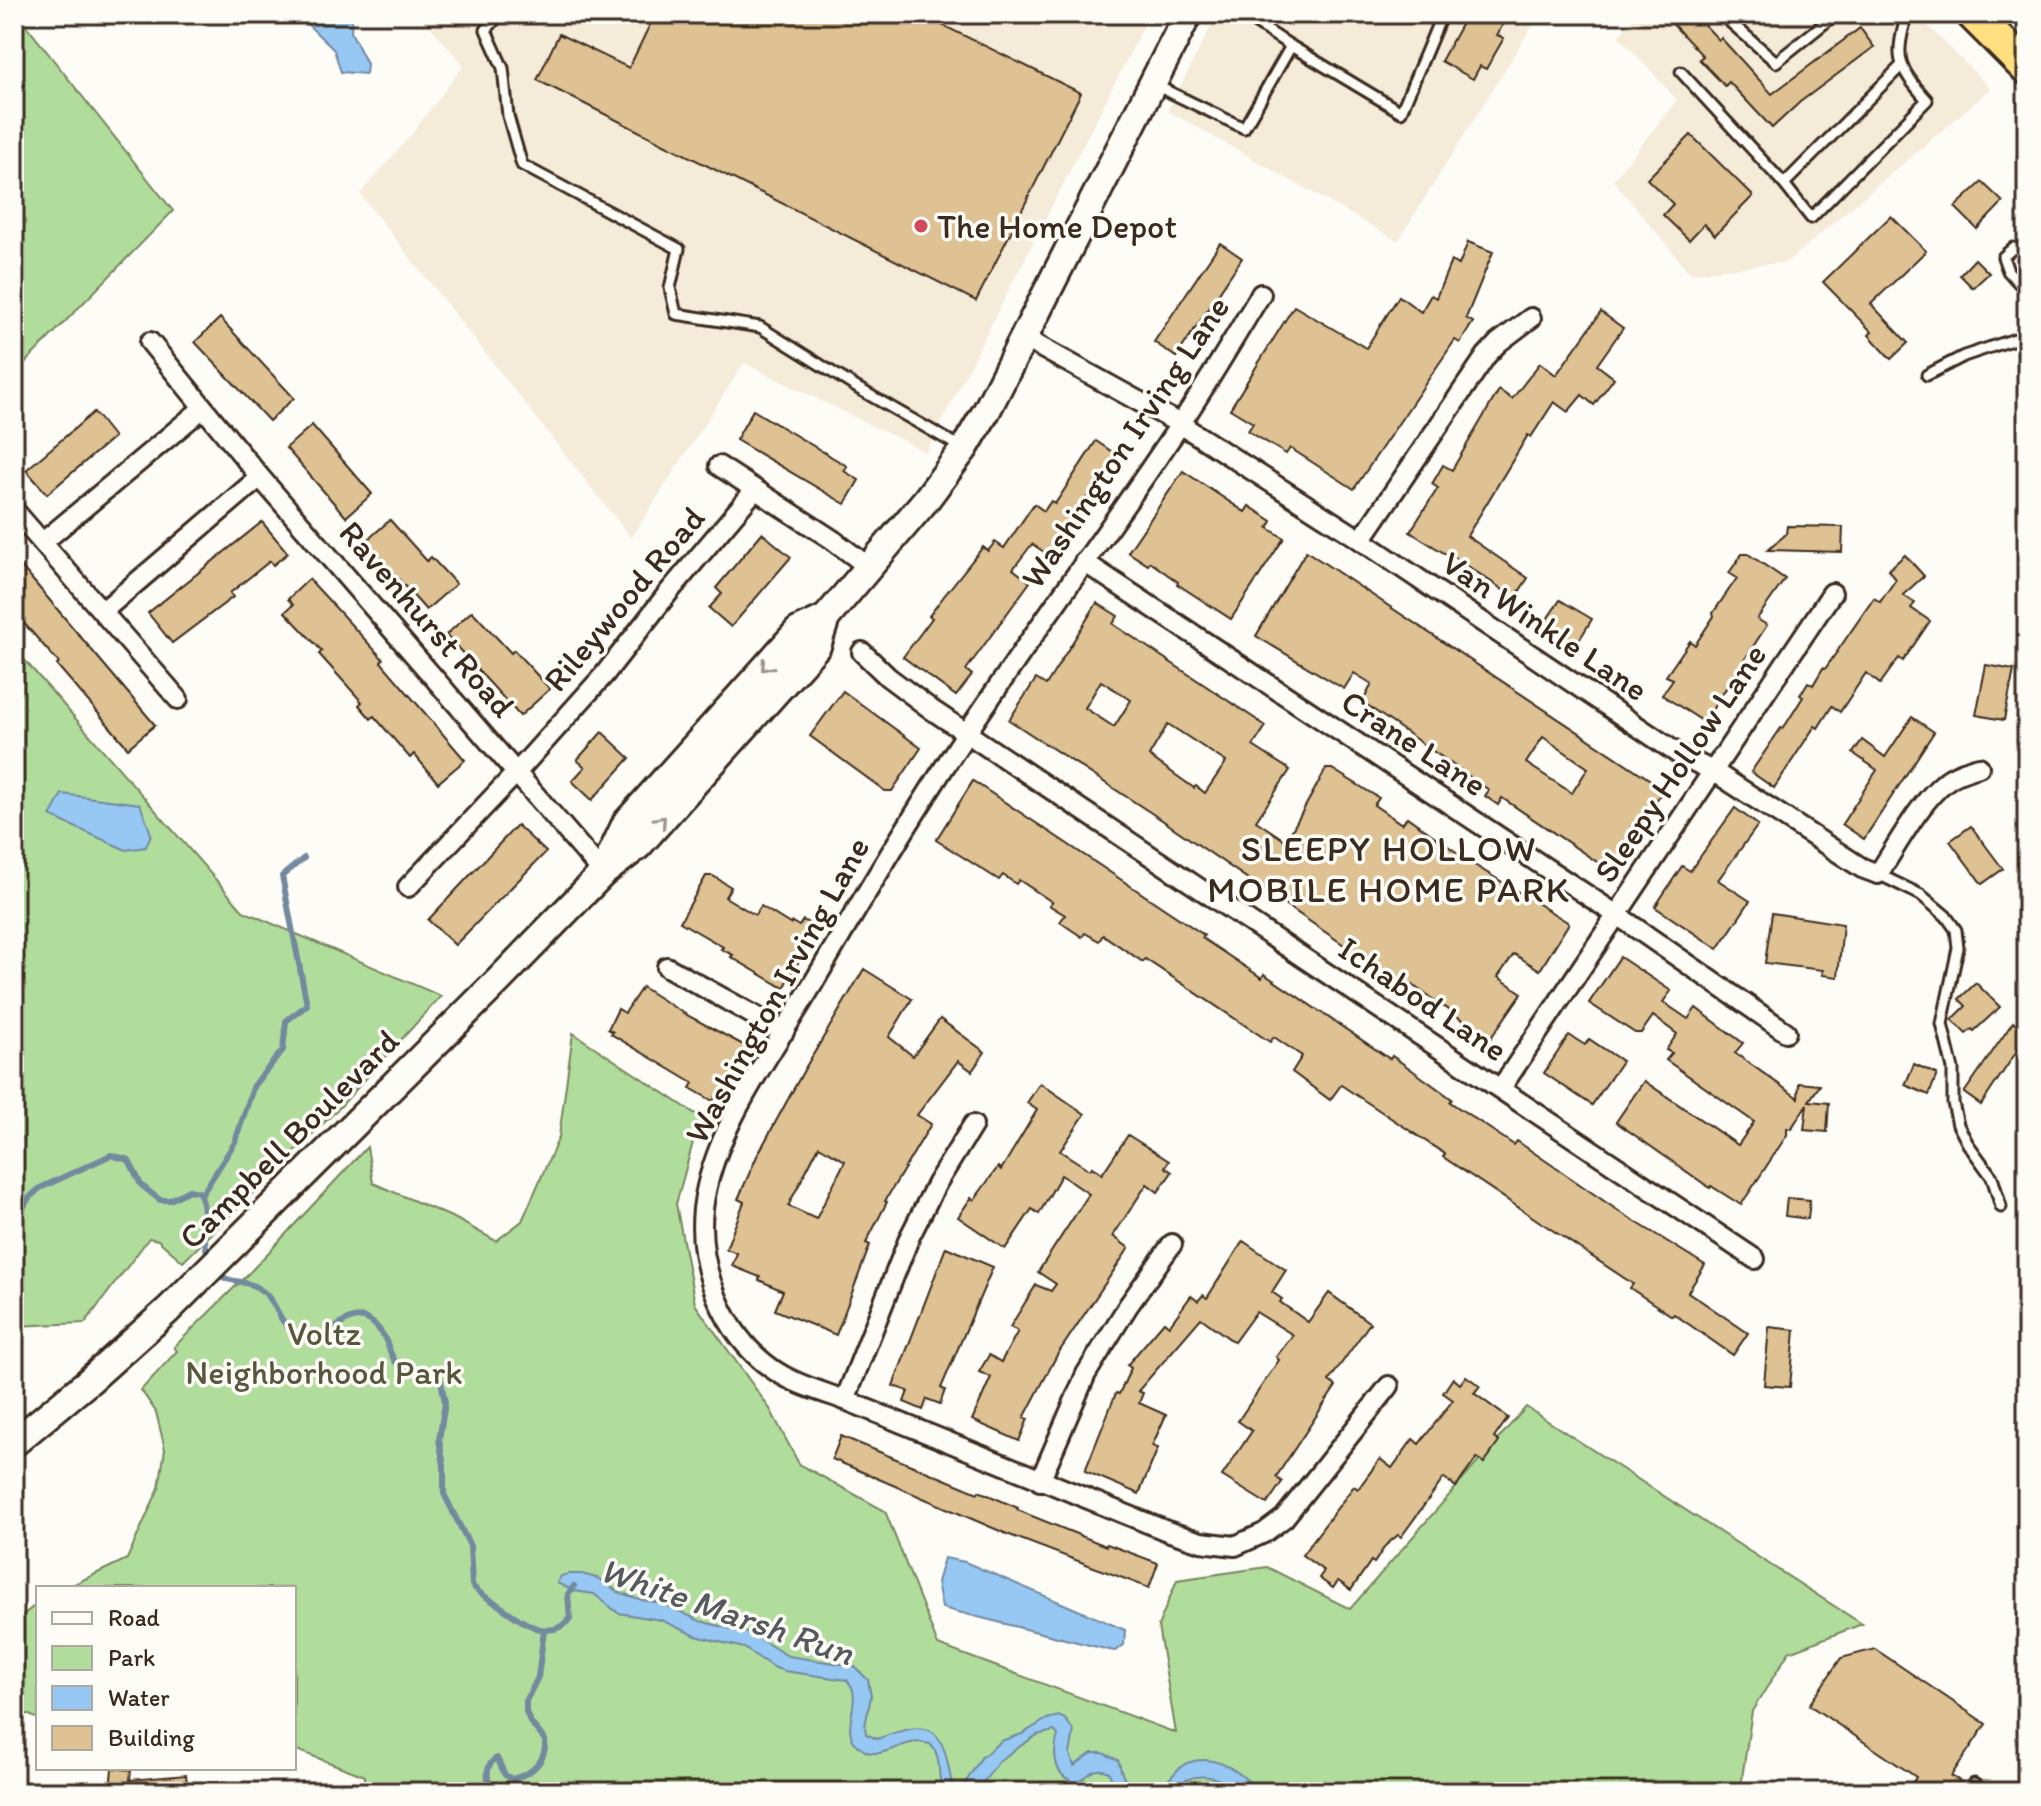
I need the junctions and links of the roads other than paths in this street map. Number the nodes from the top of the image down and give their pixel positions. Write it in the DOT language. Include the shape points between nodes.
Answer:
graph roads {
  1 [pos="500,14"];
  2 [pos="1188,14"];
  3 [pos="1242,14"];
  4 [pos="1442,14"];
  5 [pos="1721,14"];
  6 [pos="1836,14"];
  7 [pos="1907,14"];
  8 [pos="1973,14"];
  9 [pos="1291,46"];
  10 [pos="1902,65"];
  11 [pos="2027,68"];
  12 [pos="1681,72"];
  13 [pos="1152,84"];
  14 [pos="1784,184"];
  15 [pos="2027,251"];
  16 [pos="2027,292"];
  17 [pos="1261,294"];
  18 [pos="1531,318"];
  19 [pos="2027,335"];
  20 [pos="1024,338"];
  21 [pos="150,342"];
  22 [pos="1927,375"];
  23 [pos="203,408"];
  24 [pos="1180,424"];
  25 [pos="964,449"];
  26 [pos="719,466"];
  27 [pos="260,477"];
  28 [pos="754,491"];
  29 [pos="14,510"];
  30 [pos="1361,540"];
  31 [pos="43,542"];
  32 [pos="1084,562"];
  33 [pos="870,568"];
  34 [pos="1832,593"];
  35 [pos="103,611"];
  36 [pos="862,652"];
  37 [pos="178,699"];
  38 [pos="967,735"];
  39 [pos="1979,767"];
  40 [pos="1713,771"];
  41 [pos="517,772"];
  42 [pos="603,873"];
  43 [pos="1878,874"];
  44 [pos="408,887"];
  45 [pos="1617,915"];
  46 [pos="667,967"];
  47 [pos="784,1032"];
  48 [pos="1786,1032"];
  49 [pos="1501,1088"];
  50 [pos="973,1125"];
  51 [pos="2001,1207"];
  52 [pos="1172,1244"];
  53 [pos="1755,1259"];
  54 [pos="1389,1386"];
  55 [pos="845,1400"];
  56 [pos="14,1443"];
  57 [pos="1040,1481"];
  58 [pos="1974,1784"];
  59 [pos="1986,1792"];
  1 -- 25 [label="lane" via="486,30 503,68 508,116 522,165 679,249 670,288 676,314 760,327"];
  2 -- 13 [label="street, Campbell Boulevard"];
  3 -- 9 [label="lane"];
  4 -- 9 [label="lane" via="1401,112"];
  5 -- 6 [label="lane" via="1776,62"];
  7 -- 10 [label="lane" via="1898,50"];
  8 -- 11 [label="highway"];
  9 -- 13 [label="lane" via="1244,128"];
  10 -- 14 [label="lane"];
  10 -- 14 [label="lane" via="1927,100 1811,218"];
  12 -- 14 [label="lane"];
  13 -- 20 [label="street, Campbell Boulevard"];
  15 -- 16 [label="lane" via="2013,248 2003,257"];
  17 -- 24 [label="street, Washington Irving Lane"];
  18 -- 30 [label="street" via="1486,356"];
  19 -- 22 [label="lane"];
  20 -- 24 [label="street, Van Winkle Lane"];
  20 -- 25 [label="street, Campbell Boulevard"];
  21 -- 23 [label="street, Ravenhurst Road"];
  23 -- 27 [label="street, Ravenhurst Road"];
  23 -- 31 [label="street"];
  24 -- 30 [label="street, Van Winkle Lane"];
  24 -- 32 [label="street, Washington Irving Lane"];
  25 -- 33 [label="street, Campbell Boulevard"];
  26 -- 28 [label="street, Rileywood Road"];
  27 -- 35 [label="street"];
  27 -- 41 [label="street, Ravenhurst Road"];
  28 -- 33 [label="street, Rileywood Road"];
  28 -- 41 [label="street, Rileywood Road"];
  29 -- 31 [label="street"];
  30 -- 40 [label="street, Van Winkle Lane" via="1680,755"];
  31 -- 35 [label="street"];
  32 -- 38 [label="street, Washington Irving Lane"];
  32 -- 45 [label="street, Crane Lane"];
  33 -- 42 [label="street, Campbell Boulevard" via="826,618 817,646 638,846"];
  34 -- 40 [label="street, Sleepy Hollow Lane"];
  35 -- 37 [label="street"];
  36 -- 38 [label="street, Ichabod Lane"];
  38 -- 47 [label="street, Washington Irving Lane"];
  38 -- 49 [label="street, Ichabod Lane"];
  39 -- 43 [label="street" via="1945,781"];
  40 -- 43 [label="street, Van Winkle Lane"];
  40 -- 45 [label="street, Sleepy Hollow Lane"];
  41 -- 42 [label="street, Ravenhurst Road"];
  41 -- 44 [label="street, Rileywood Road"];
  42 -- 56 [label="street, Campbell Boulevard" via="168,1310"];
  43 -- 51 [label="lane" via="1921,895 1956,930 1958,948 1942,1024 1953,1103 1958,1125 1992,1177"];
  45 -- 48 [label="street, Crane Lane"];
  45 -- 49 [label="street, Sleepy Hollow Lane"];
  46 -- 47 [label="street"];
  47 -- 55 [label="street, Washington Irving Lane" via="718,1151 703,1210 705,1264 715,1297 749,1347 771,1368"];
  49 -- 53 [label="street, Ichabod Lane"];
  50 -- 55 [label="street" via="910,1236"];
  52 -- 57 [label="street" via="1086,1374"];
  54 -- 57 [label="street, Washington Irving Lane" via="1284,1518 1235,1546 1178,1535"];
  55 -- 57 [label="street, Washington Irving Lane"];
  58 -- 59 [label="lane"];
}
